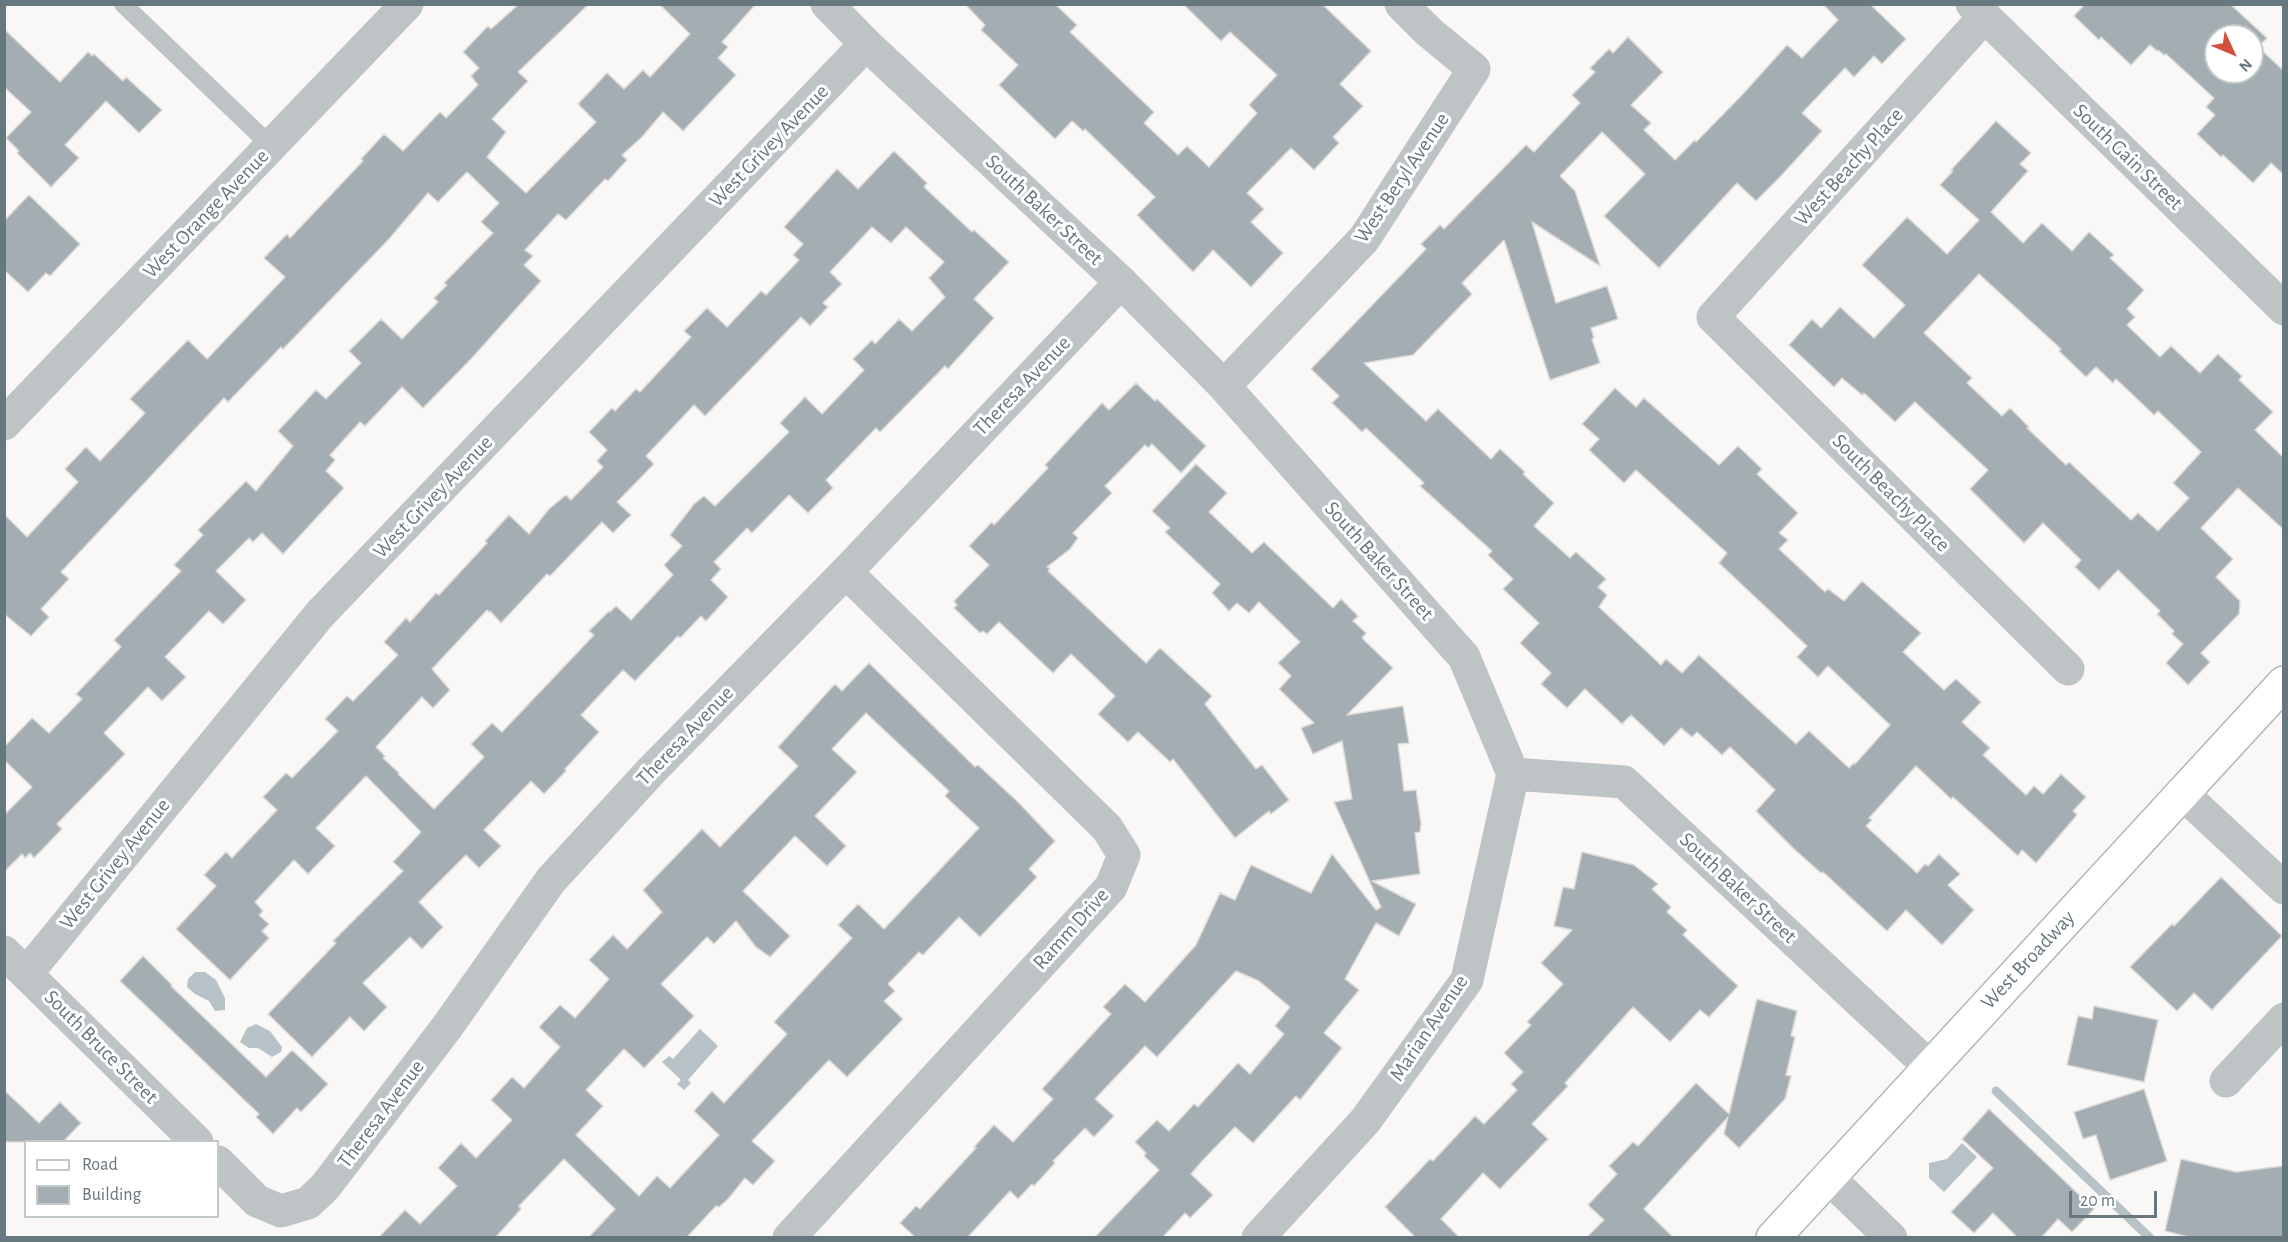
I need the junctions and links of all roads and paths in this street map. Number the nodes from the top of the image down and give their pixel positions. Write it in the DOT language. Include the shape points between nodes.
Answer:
graph roads {
  1 [pos="123,4"];
  2 [pos="408,4"];
  3 [pos="826,4"];
  4 [pos="1401,4"];
  5 [pos="1979,10"];
  6 [pos="866,44"];
  7 [pos="271,146"];
  8 [pos="1121,282"];
  9 [pos="2283,309"];
  10 [pos="1713,317"];
  11 [pos="1224,386"];
  12 [pos="4,424"];
  13 [pos="846,572"];
  14 [pos="2068,669"];
  15 [pos="2283,683"];
  16 [pos="1513,774"];
  17 [pos="2182,793"];
  18 [pos="2283,888"];
  19 [pos="16,962"];
  20 [pos="2283,1018"];
  21 [pos="1930,1067"];
  22 [pos="2226,1081"];
  23 [pos="195,1140"];
  24 [pos="219,1163"];
  25 [pos="1828,1177"];
  26 [pos="789,1238"];
  27 [pos="1258,1238"];
  28 [pos="1773,1238"];
  29 [pos="1891,1238"];
  1 -- 7 [label="lane"];
  2 -- 7 [label="street, West Orange Avenue"];
  3 -- 6 [label="street, South Baker Street"];
  4 -- 11 [label="street, West Beryl Avenue" via="1474,69 1364,239"];
  5 -- 9 [label="street, South Gain Street"];
  5 -- 10 [label="street, West Beachy Place"];
  6 -- 8 [label="street, South Baker Street"];
  6 -- 19 [label="street, West Grivey Avenue" via="320,614"];
  7 -- 12 [label="street, West Orange Avenue"];
  8 -- 11 [label="street, South Baker Street"];
  8 -- 13 [label="street, Theresa Avenue"];
  10 -- 14 [label="street, South Beachy Place"];
  11 -- 16 [label="street, South Baker Street" via="1464,657"];
  13 -- 24 [label="street, Theresa Avenue" via="652,770 551,880 447,1027 325,1187 308,1203 281,1210 257,1201"];
  13 -- 26 [label="street, Ramm Drive" via="1107,828 1124,855 1111,887"];
  15 -- 17 [label="main road, West Broadway"];
  16 -- 21 [label="street, South Baker Street" via="1624,782"];
  16 -- 27 [label="street, Marian Avenue" via="1467,980 1365,1121"];
  17 -- 18 [label="street"];
  17 -- 21 [label="main road, West Broadway"];
  19 -- 23 [label="street, South Bruce Street"];
  20 -- 22 [label="street"];
  21 -- 25 [label="main road, West Broadway"];
  25 -- 28 [label="main road, West Broadway"];
  25 -- 29 [label="street"];
}
